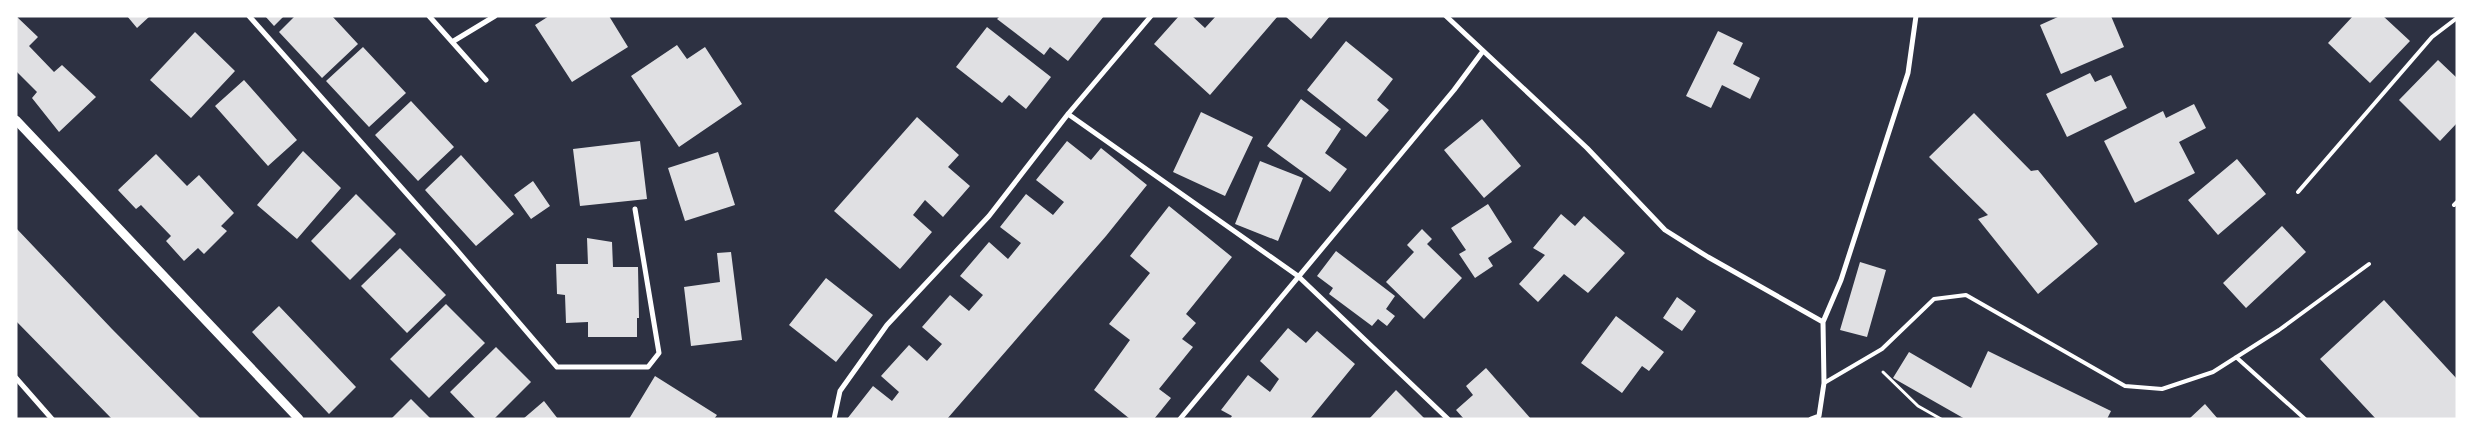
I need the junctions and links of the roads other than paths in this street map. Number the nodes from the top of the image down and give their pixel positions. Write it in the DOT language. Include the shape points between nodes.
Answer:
graph roads {
  1 [pos="249,16"];
  2 [pos="429,16"];
  3 [pos="495,16"];
  4 [pos="1151,16"];
  5 [pos="1446,16"];
  6 [pos="1916,16"];
  7 [pos="2457,18"];
  8 [pos="452,42"];
  9 [pos="1483,51"];
  10 [pos="486,80"];
  11 [pos="1068,114"];
  12 [pos="16,120"];
  13 [pos="2298,192"];
  14 [pos="635,209"];
  15 [pos="2368,264"];
  16 [pos="1298,276"];
  17 [pos="1823,322"];
  18 [pos="2236,357"];
  19 [pos="16,378"];
  20 [pos="1824,383"];
  21 [pos="52,419"];
  22 [pos="299,419"];
  23 [pos="834,419"];
  24 [pos="1180,419"];
  25 [pos="1448,419"];
  26 [pos="1811,419"];
  27 [pos="2305,419"];
  1 -- 14 [label="street" via="557,367 648,367 658,353"];
  2 -- 8 [label="street"];
  3 -- 8 [label="street"];
  4 -- 11 [label="street"];
  5 -- 9 [label="street"];
  6 -- 17 [label="street" via="1908,73 1841,280"];
  7 -- 13 [label="lane" via="2432,37"];
  8 -- 10 [label="street"];
  9 -- 16 [label="street"];
  9 -- 17 [label="street" via="1587,148 1665,230"];
  11 -- 16 [label="street"];
  11 -- 23 [label="street" via="989,216 886,325 840,391"];
  12 -- 22 [label="street"];
  15 -- 18 [label="lane" via="2279,330"];
  16 -- 24 [label="street"];
  16 -- 25 [label="street"];
  17 -- 20 [label="street"];
  18 -- 20 [label="lane" via="2214,372 2162,389 2125,386 1966,295 1934,299 1882,349"];
  18 -- 27 [label="lane"];
  19 -- 21 [label="street"];
  20 -- 26 [label="street" via="1819,416"];
}
